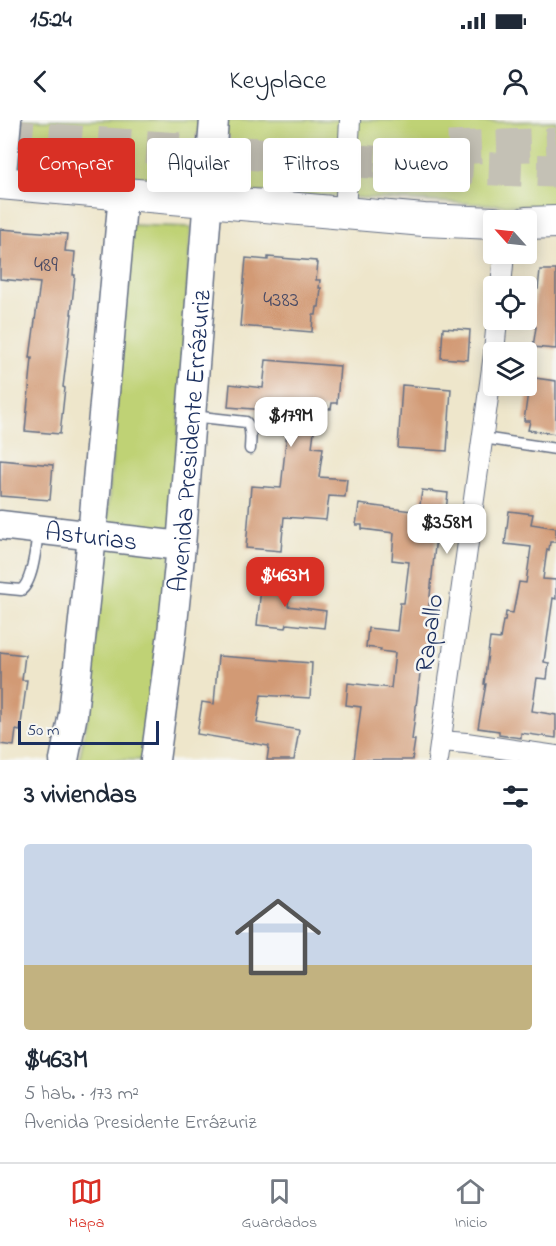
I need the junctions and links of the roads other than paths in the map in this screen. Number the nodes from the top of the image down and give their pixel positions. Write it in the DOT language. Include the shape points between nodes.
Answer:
graph roads {
  1 [pos="7,120"];
  2 [pos="214,120"];
  3 [pos="350,120"];
  4 [pos="0,183"];
  5 [pos="123,194"];
  6 [pos="207,202"];
  7 [pos="345,213"];
  8 [pos="556,222"];
  9 [pos="483,223"];
  10 [pos="537,223"];
  11 [pos="488,396"];
  12 [pos="191,416"];
  13 [pos="483,438"];
  14 [pos="250,449"];
  15 [pos="556,449"];
  16 [pos="0,525"];
  17 [pos="39,530"];
  18 [pos="92,536"];
  19 [pos="182,546"];
  20 [pos="0,588"];
  21 [pos="440,750"];
  22 [pos="556,756"];
  23 [pos="64,760"];
  24 [pos="155,760"];
  1 -- 4 [label="main road"];
  2 -- 6 [label="main road, Avenida Presidente Errázuriz"];
  3 -- 7 [label="street"];
  4 -- 5 [label="main road"];
  5 -- 6 [label="main road"];
  5 -- 18 [label="main road"];
  6 -- 7 [label="main road"];
  6 -- 12 [label="main road, Avenida Presidente Errázuriz"];
  7 -- 9 [label="main road"];
  8 -- 10 [label="main road"];
  11 -- 13 [label="street, Rapallo"];
  12 -- 14 [label="lane" via="246,422 251,430"];
  12 -- 19 [label="main road, Avenida Presidente Errázuriz"];
  13 -- 15 [label="lane"];
  13 -- 21 [label="street, Rapallo"];
  16 -- 17 [label="main road, Asturias"];
  17 -- 18 [label="main road, Asturias"];
  17 -- 20 [label="lane" via="27,585 21,590"];
  18 -- 19 [label="main road, Asturias"];
  18 -- 23 [label="main road" via="73,714"];
  19 -- 24 [label="main road, Avenida Presidente Errázuriz"];
  21 -- 22 [label="street, Rapallo" via="466,743"];
}
